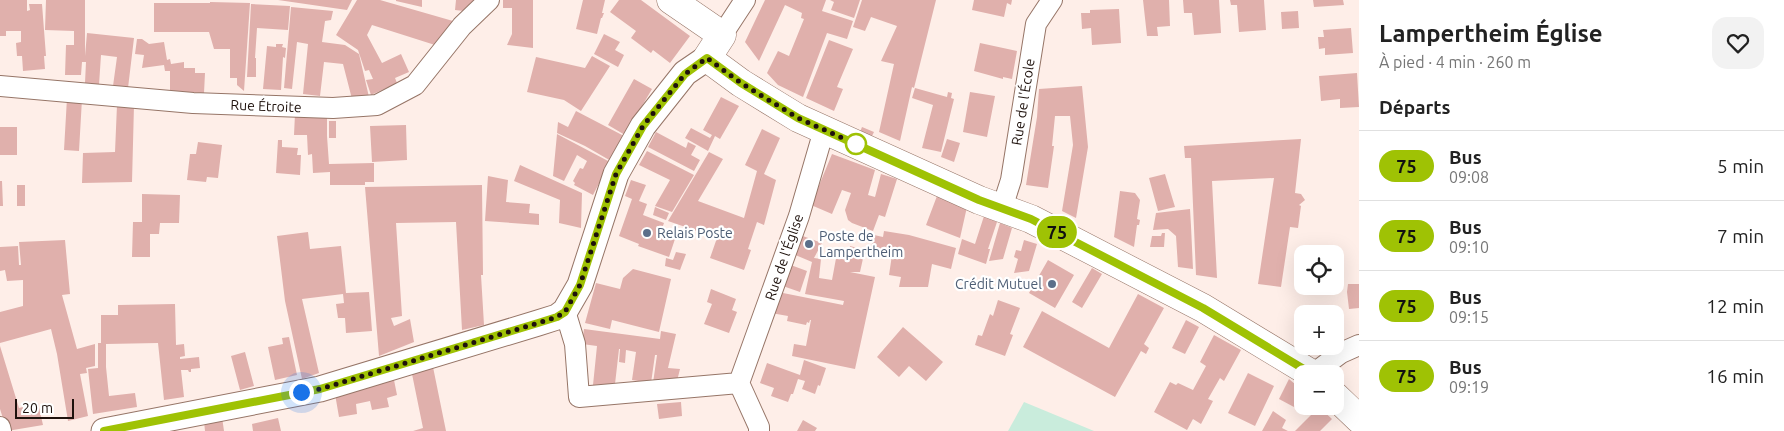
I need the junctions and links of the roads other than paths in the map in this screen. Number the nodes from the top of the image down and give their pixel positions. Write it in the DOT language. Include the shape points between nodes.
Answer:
graph roads {
  1 [pos="489,0"];
  2 [pos="671,0"];
  3 [pos="745,0"];
  4 [pos="1052,0"];
  5 [pos="722,35"];
  6 [pos="707,58"];
  7 [pos="0,86"];
  8 [pos="824,130"];
  9 [pos="1002,208"];
  10 [pos="565,312"];
  11 [pos="1359,345"];
  12 [pos="1297,365"];
  13 [pos="1324,365"];
  14 [pos="740,383"];
  15 [pos="1344,405"];
  16 [pos="1359,419"];
  17 [pos="0,427"];
  18 [pos="1,431"];
  19 [pos="104,431"];
  20 [pos="759,431"];
  1 -- 7 [label="street, Rue Étroite" via="462,26 415,85 377,105 333,108 193,103"];
  2 -- 5 [label="main road"];
  3 -- 5 [label="street"];
  4 -- 9 [label="street, Rue de l'École" via="1036,24 1011,180"];
  5 -- 6 [label="main road"];
  6 -- 8 [label="main road" via="741,83"];
  6 -- 10 [label="street" via="685,74 655,111 620,166 580,285"];
  8 -- 9 [label="main road"];
  8 -- 14 [label="street, Rue de l'Église" via="799,216"];
  9 -- 12 [label="main road" via="1031,219 1203,308"];
  10 -- 14 [label="street" via="575,344 579,397"];
  10 -- 19 [label="street" via="320,389"];
  11 -- 13 [label="street"];
  14 -- 20 [label="street"];
  15 -- 16 [label="main road"];
  17 -- 18 [label="street"];
}
